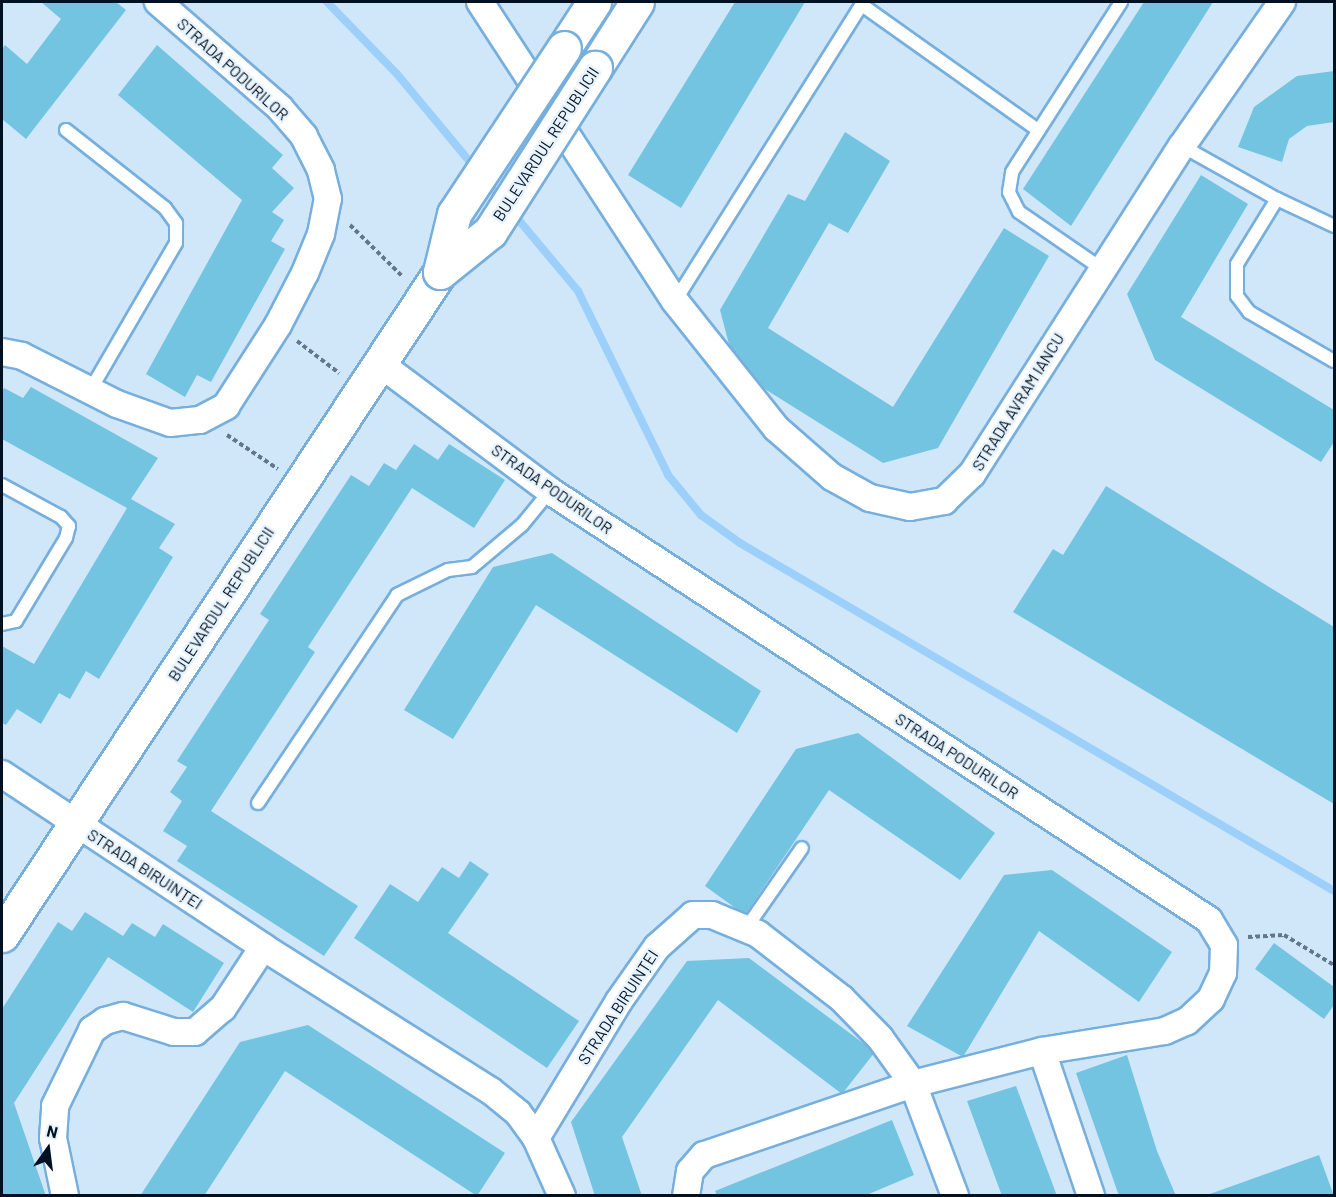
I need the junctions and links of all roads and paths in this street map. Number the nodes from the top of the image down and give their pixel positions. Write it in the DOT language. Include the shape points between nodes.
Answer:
graph roads {
  1 [pos="158,2"];
  2 [pos="480,2"];
  3 [pos="594,2"];
  4 [pos="637,2"];
  5 [pos="1121,2"];
  6 [pos="1282,2"];
  7 [pos="862,3"];
  8 [pos="66,130"];
  9 [pos="1038,130"];
  10 [pos="1182,146"];
  11 [pos="1277,199"];
  12 [pos="1335,226"];
  13 [pos="364,242"];
  14 [pos="1102,269"];
  15 [pos="432,284"];
  16 [pos="675,301"];
  17 [pos="278,325"];
  18 [pos="2,352"];
  19 [pos="1335,361"];
  20 [pos="379,363"];
  21 [pos="91,389"];
  22 [pos="361,390"];
  23 [pos="236,440"];
  24 [pos="299,483"];
  25 [pos="2,485"];
  26 [pos="550,491"];
  27 [pos="2,624"];
  28 [pos="2,774"];
  29 [pos="258,803"];
  30 [pos="77,824"];
  31 [pos="802,848"];
  32 [pos="1209,920"];
  33 [pos="747,927"];
  34 [pos="2,935"];
  35 [pos="263,947"];
  36 [pos="1335,965"];
  37 [pos="1042,1051"];
  38 [pos="914,1084"];
  39 [pos="536,1138"];
  40 [pos="556,1194"];
  41 [pos="65,1196"];
  42 [pos="686,1196"];
  43 [pos="955,1196"];
  44 [pos="1091,1196"];
  1 -- 17 [label="street, STRADA PODURILOR" via="280,108 304,136 321,170 328,199 321,234"];
  2 -- 16 [label="street, STRADA AVRAM IANCU"];
  3 -- 15 [label="street, BULEVARDUL REPUBLICII, bridge" via="454,214"];
  4 -- 15 [label="street, BULEVARDUL REPUBLICII, bridge" via="490,232"];
  5 -- 9 [label="lane"];
  6 -- 10 [label="street, STRADA AVRAM IANCU"];
  7 -- 9 [label="lane"];
  7 -- 16 [label="lane"];
  8 -- 21 [label="lane" via="165,208 176,223 176,243"];
  9 -- 14 [label="lane" via="1012,172 1009,192 1019,212"];
  10 -- 11 [label="lane"];
  10 -- 14 [label="street, STRADA AVRAM IANCU"];
  11 -- 12 [label="lane"];
  11 -- 19 [label="lane" via="1237,264 1237,296 1249,312"];
  13 -- 15 [label="path"];
  14 -- 16 [label="street, STRADA AVRAM IANCU" via="972,474 944,501 910,507 870,498 832,477 776,428"];
  15 -- 20 [label="street, BULEVARDUL REPUBLICII"];
  17 -- 21 [label="street, STRADA PODURILOR" via="226,406 200,420 170,423 117,404"];
  17 -- 22 [label="path"];
  18 -- 21 [label="street, STRADA PODURILOR" via="22,356"];
  20 -- 22 [label="street, BULEVARDUL REPUBLICII"];
  20 -- 26 [label="street, STRADA PODURILOR"];
  22 -- 24 [label="street, BULEVARDUL REPUBLICII"];
  23 -- 24 [label="path"];
  24 -- 30 [label="street, BULEVARDUL REPUBLICII"];
  25 -- 27 [label="lane" via="61,517 69,526 66,538 16,621"];
  26 -- 29 [label="lane" via="522,525 471,567 448,570 397,595"];
  26 -- 32 [label="street, STRADA PODURILOR"];
  28 -- 30 [label="street, STRADA BIRUINȚEI"];
  30 -- 34 [label="street, BULEVARDUL REPUBLICII"];
  30 -- 35 [label="street, STRADA BIRUINȚEI"];
  31 -- 33 [label="lane"];
  32 -- 36 [label="path" via="1233,934 1295,938"];
  32 -- 37 [label="street, STRADA PODURILOR" via="1224,945 1223,973 1211,999 1187,1021 1131,1039"];
  33 -- 38 [label="street, STRADA BIRUINȚEI" via="842,999 880,1038"];
  33 -- 39 [label="street, STRADA BIRUINȚEI" via="712,915 693,915 671,931 619,1000"];
  35 -- 39 [label="street, STRADA BIRUINȚEI" via="491,1091 518,1113"];
  35 -- 41 [label="street" via="223,1008 195,1032 174,1032 123,1016 92,1030 55,1106 52,1138"];
  37 -- 38 [label="street, STRADA PODURILOR"];
  37 -- 44 [label="street"];
  38 -- 42 [label="street" via="704,1155 690,1171"];
  38 -- 43 [label="street, STRADA BIRUINȚEI"];
  39 -- 40 [label="street, STRADA BIRUINȚEI"];
}
